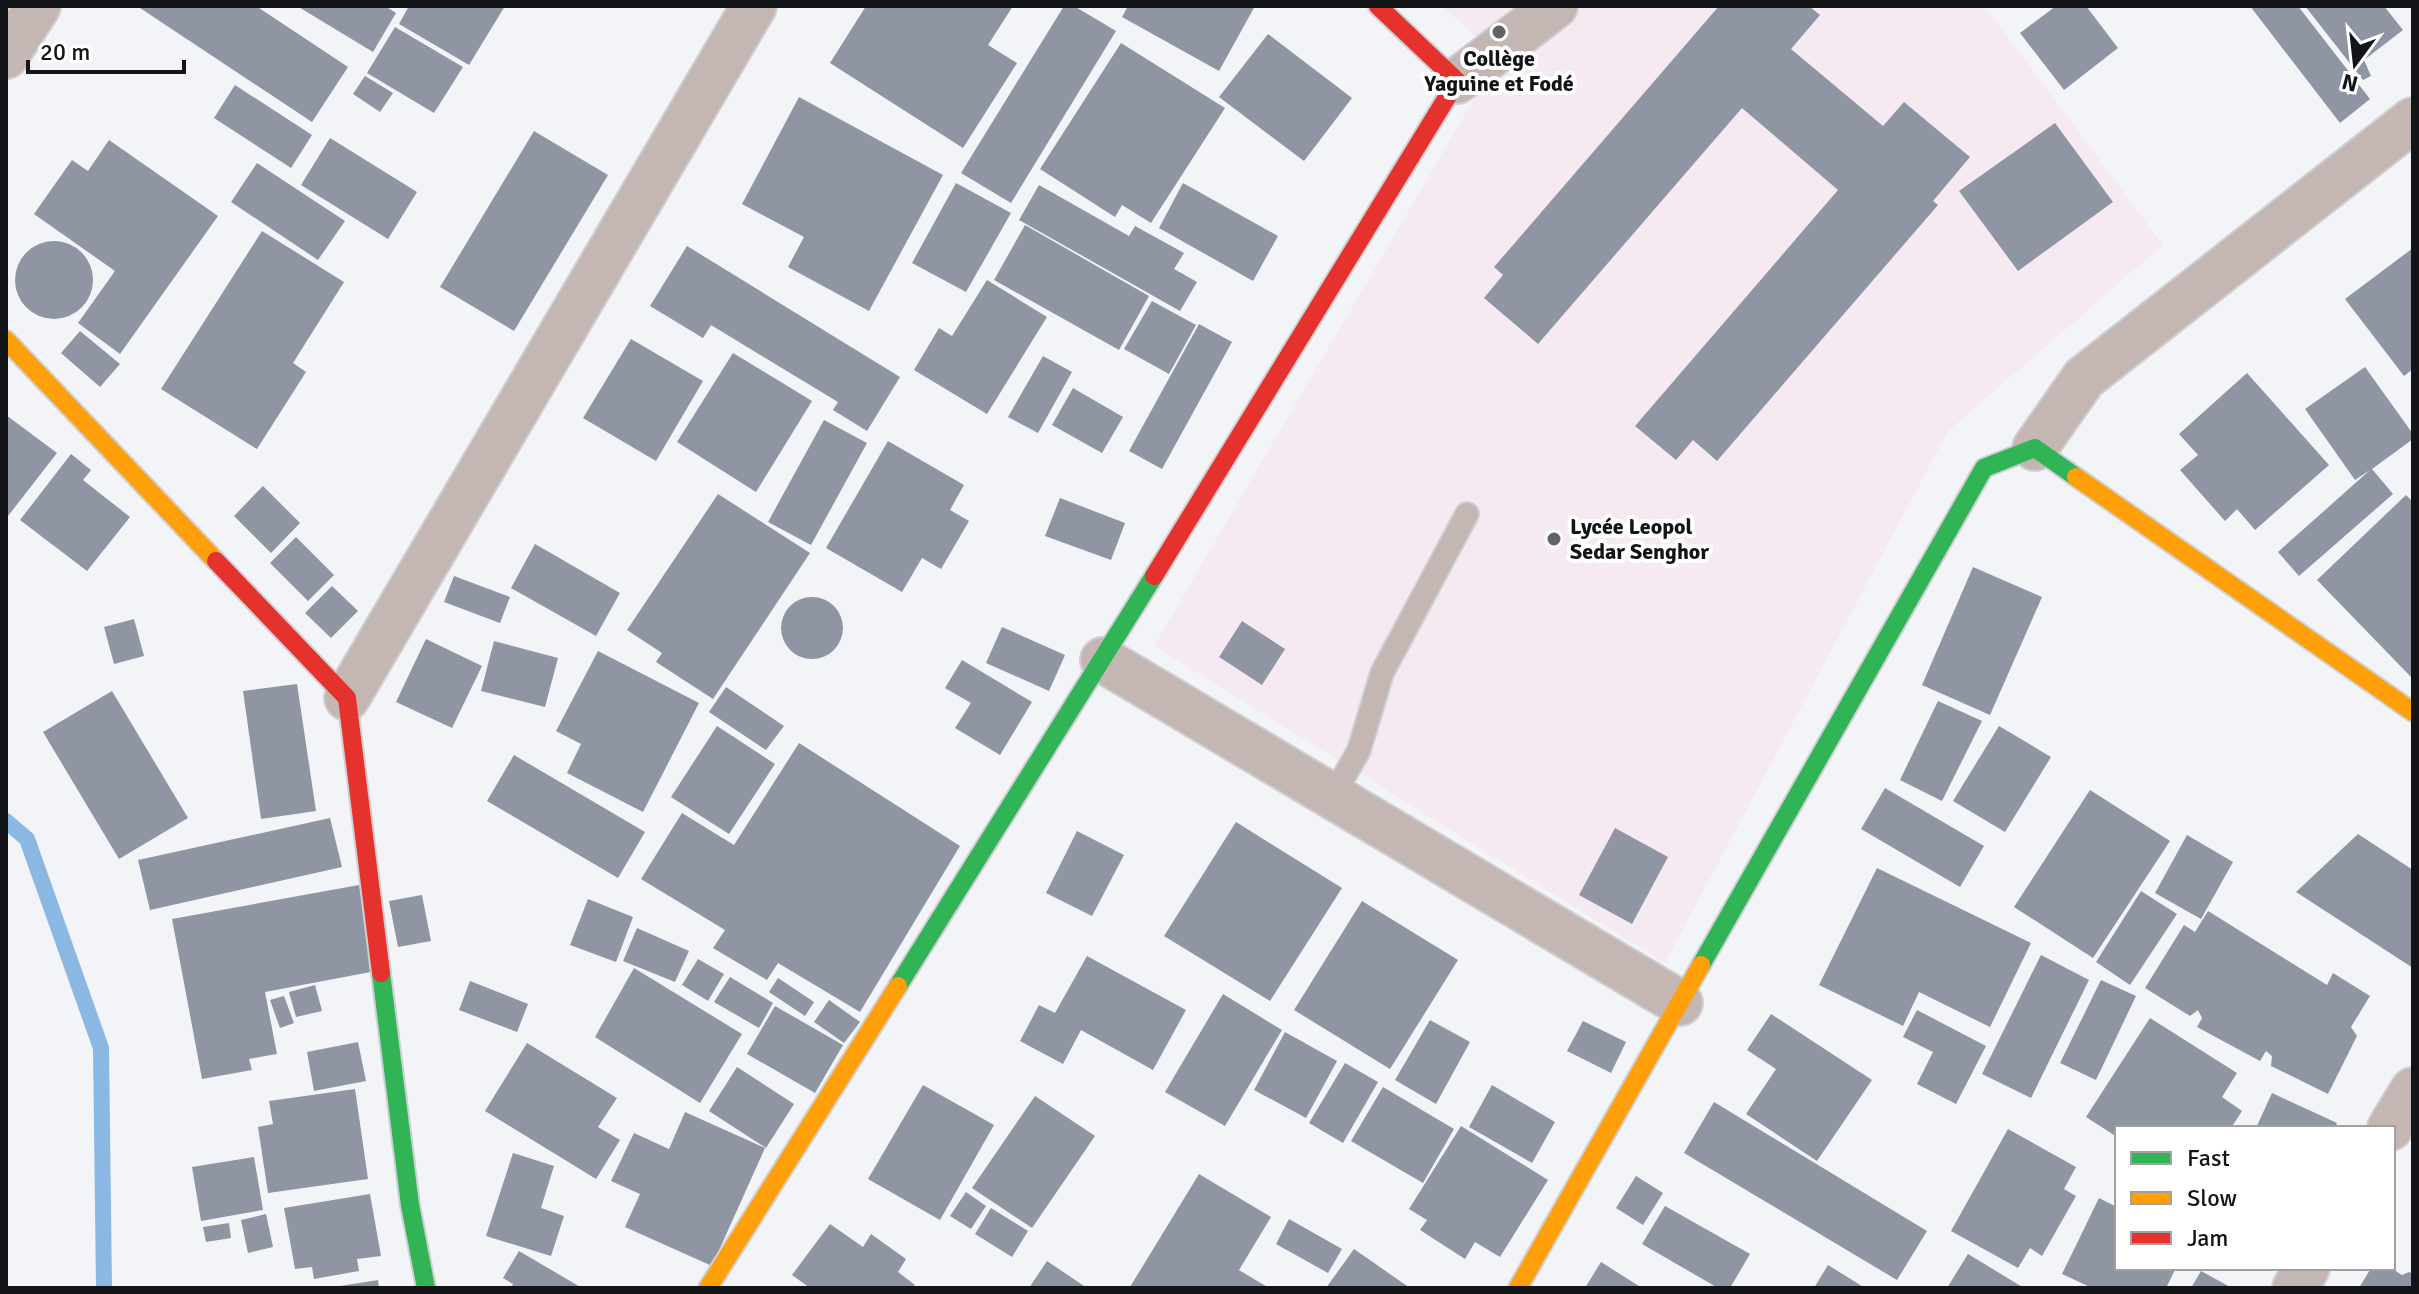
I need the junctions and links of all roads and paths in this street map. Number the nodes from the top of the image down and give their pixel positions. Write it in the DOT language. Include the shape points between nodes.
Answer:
graph roads {
  1 [pos="38,6"];
  2 [pos="754,6"];
  3 [pos="1378,6"];
  4 [pos="1555,6"];
  5 [pos="6,56"];
  6 [pos="1457,81"];
  7 [pos="2413,120"];
  8 [pos="6,340"];
  9 [pos="2035,448"];
  10 [pos="1467,514"];
  11 [pos="1103,660"];
  12 [pos="347,698"];
  13 [pos="2413,712"];
  14 [pos="1333,796"];
  15 [pos="1680,1003"];
  16 [pos="2413,1090"];
  17 [pos="2391,1126"];
  18 [pos="2306,1270"];
  19 [pos="426,1288"];
  20 [pos="708,1288"];
  21 [pos="1518,1288"];
  22 [pos="2295,1288"];
  1 -- 5 [label="street"];
  2 -- 12 [label="street"];
  3 -- 6 [label="street"];
  4 -- 6 [label="street"];
  6 -- 11 [label="street"];
  7 -- 9 [label="street" via="2084,378"];
  8 -- 12 [label="street"];
  9 -- 13 [label="street"];
  9 -- 15 [label="street" via="1984,468"];
  10 -- 14 [label="lane" via="1382,673 1359,750"];
  11 -- 14 [label="street"];
  11 -- 20 [label="street"];
  12 -- 19 [label="street" via="410,1205"];
  14 -- 15 [label="street"];
  15 -- 21 [label="street"];
  16 -- 17 [label="street"];
  18 -- 22 [label="street"];
}
